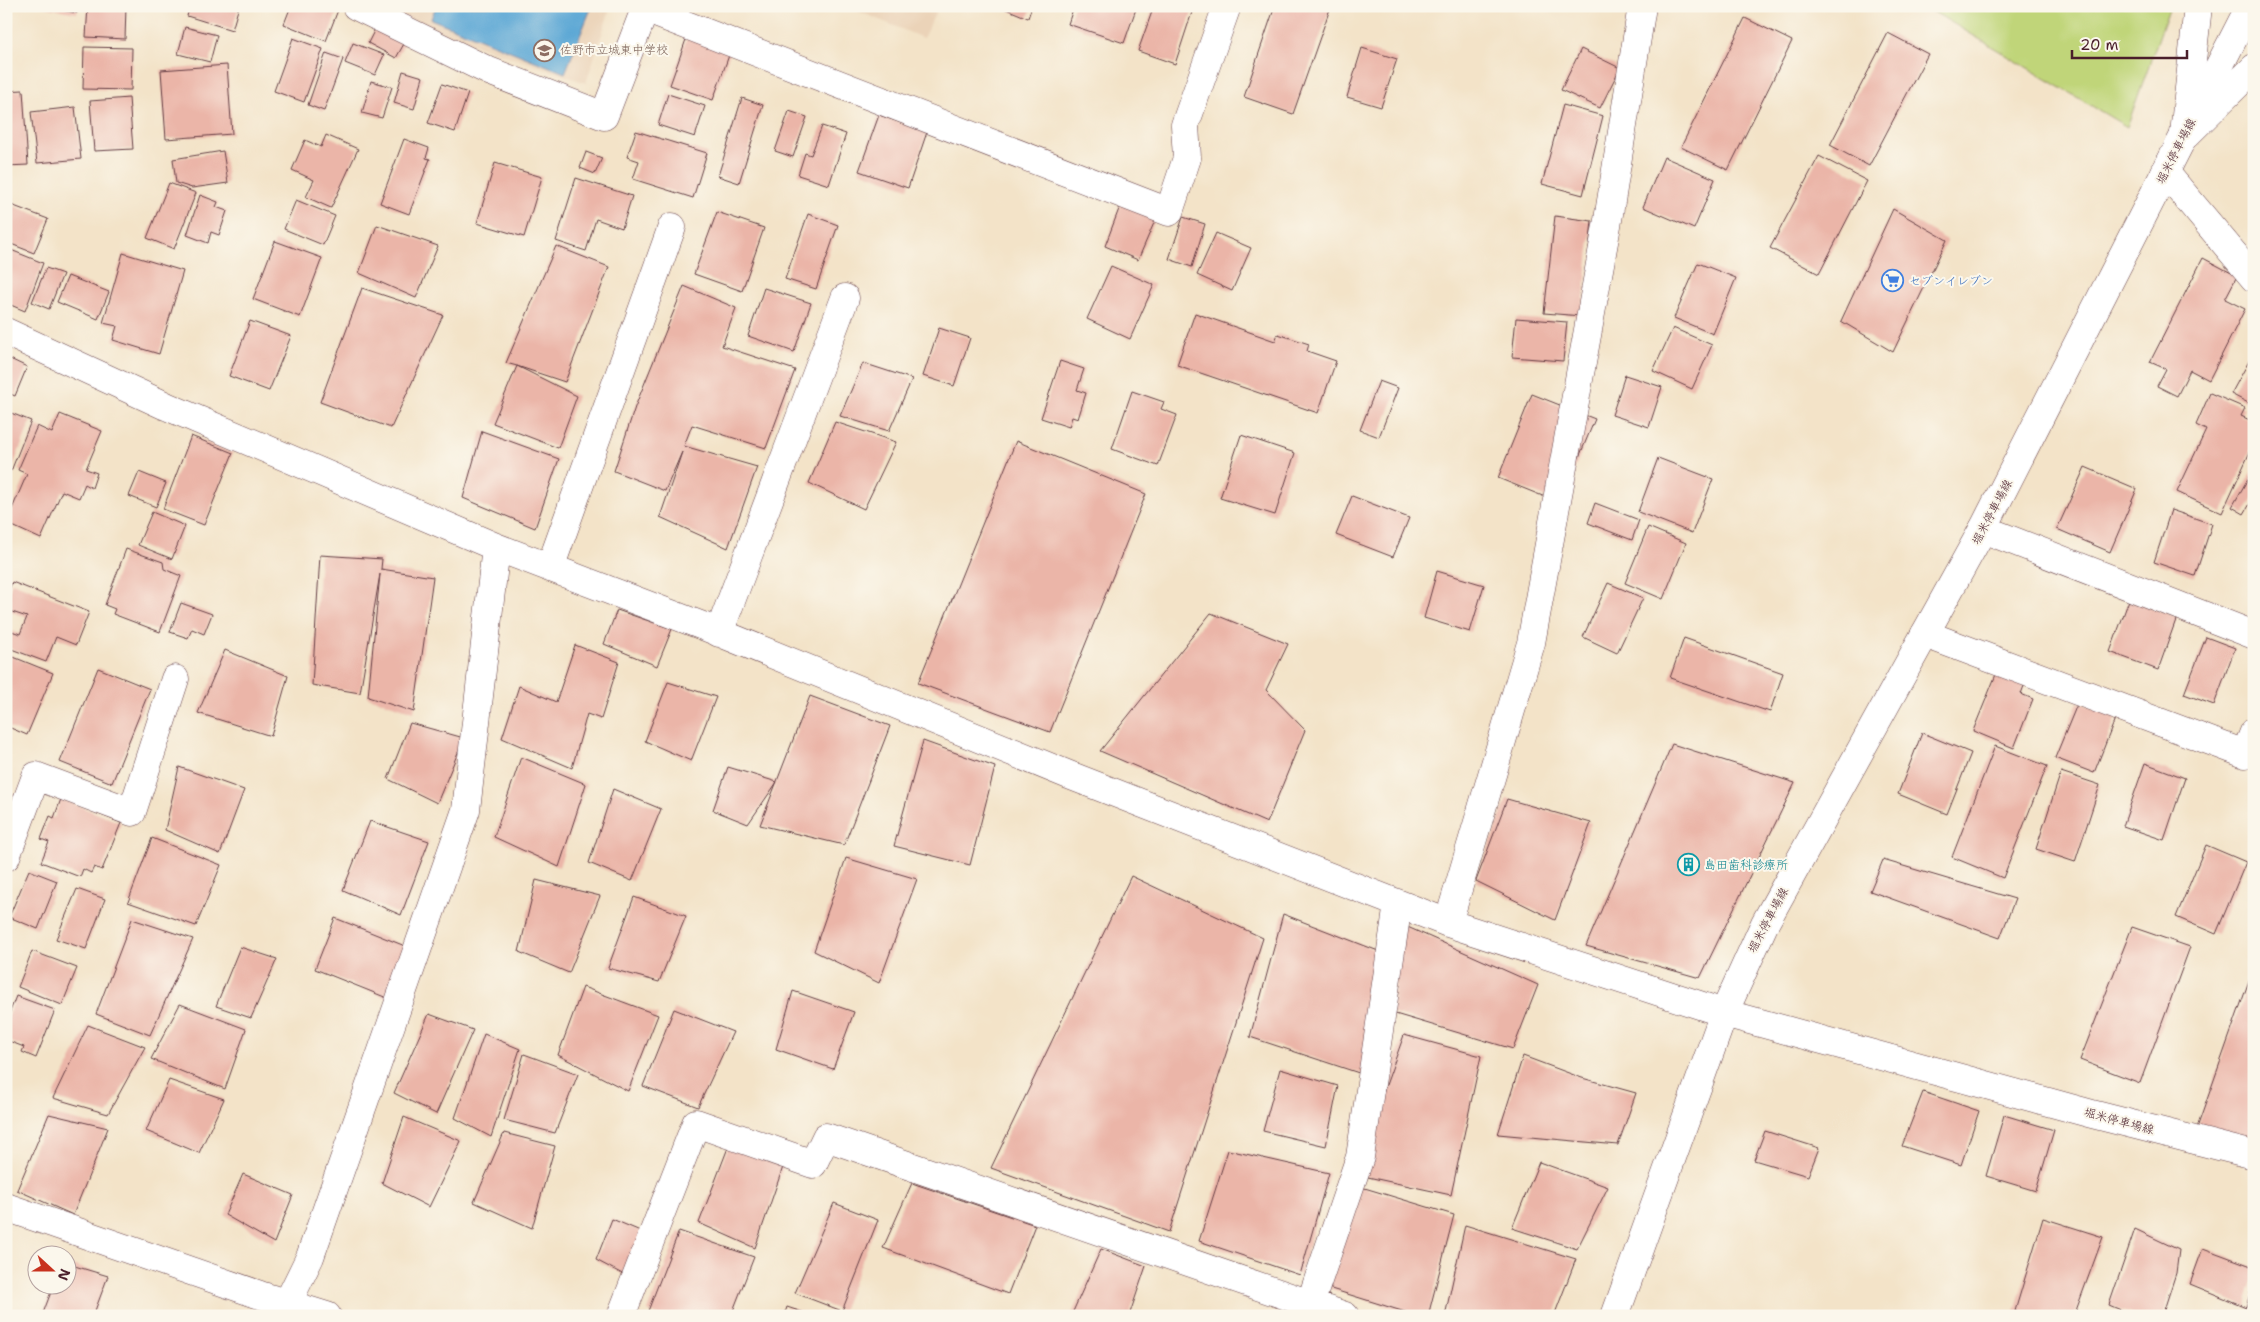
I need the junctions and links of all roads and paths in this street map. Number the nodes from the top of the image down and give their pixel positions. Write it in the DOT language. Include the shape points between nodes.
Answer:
graph roads {
  1 [pos="356,6"];
  2 [pos="1227,6"];
  3 [pos="1642,6"];
  4 [pos="2198,6"];
  5 [pos="2250,6"];
  6 [pos="2254,68"];
  7 [pos="2183,138"];
  8 [pos="2166,172"];
  9 [pos="672,226"];
  10 [pos="2254,278"];
  11 [pos="845,298"];
  12 [pos="6,332"];
  13 [pos="1983,529"];
  14 [pos="496,547"];
  15 [pos="550,568"];
  16 [pos="719,633"];
  17 [pos="1925,634"];
  18 [pos="2254,635"];
  19 [pos="175,679"];
  20 [pos="2254,732"];
  21 [pos="6,857"];
  22 [pos="1398,904"];
  23 [pos="1448,923"];
  24 [pos="1724,1012"];
  25 [pos="2254,1155"];
  26 [pos="6,1207"];
  27 [pos="288,1302"];
  28 [pos="1310,1304"];
  29 [pos="327,1316"];
  30 [pos="622,1316"];
  31 [pos="1345,1316"];
  32 [pos="1615,1316"];
  1 -- 2 [label="street" via="489,71 604,116 645,9 1169,212 1188,158 1185,125"];
  3 -- 23 [label="street" via="1608,220 1531,643"];
  4 -- 7 [label="street"];
  5 -- 7 [label="street, 堀米停車場線"];
  6 -- 7 [label="street"];
  7 -- 8 [label="street, 堀米停車場線"];
  8 -- 10 [label="street"];
  8 -- 13 [label="street, 堀米停車場線"];
  9 -- 15 [label="street"];
  11 -- 16 [label="street"];
  12 -- 14 [label="street" via="166,406"];
  13 -- 17 [label="street, 堀米停車場線"];
  13 -- 18 [label="street"];
  14 -- 15 [label="street"];
  14 -- 27 [label="street" via="466,810 310,1257"];
  15 -- 16 [label="street"];
  16 -- 22 [label="street"];
  17 -- 20 [label="street" via="2245,754"];
  17 -- 24 [label="street, 堀米停車場線" via="1765,923"];
  19 -- 21 [label="street" via="132,812 36,776"];
  22 -- 23 [label="street"];
  22 -- 28 [label="street" via="1360,1157"];
  23 -- 24 [label="street"];
  24 -- 25 [label="street, 堀米停車場線" via="2092,1114"];
  24 -- 32 [label="street, 堀米停車場線"];
  26 -- 27 [label="street"];
  27 -- 29 [label="street"];
  28 -- 30 [label="street" via="826,1137 813,1164 696,1123"];
  28 -- 31 [label="street"];
}
